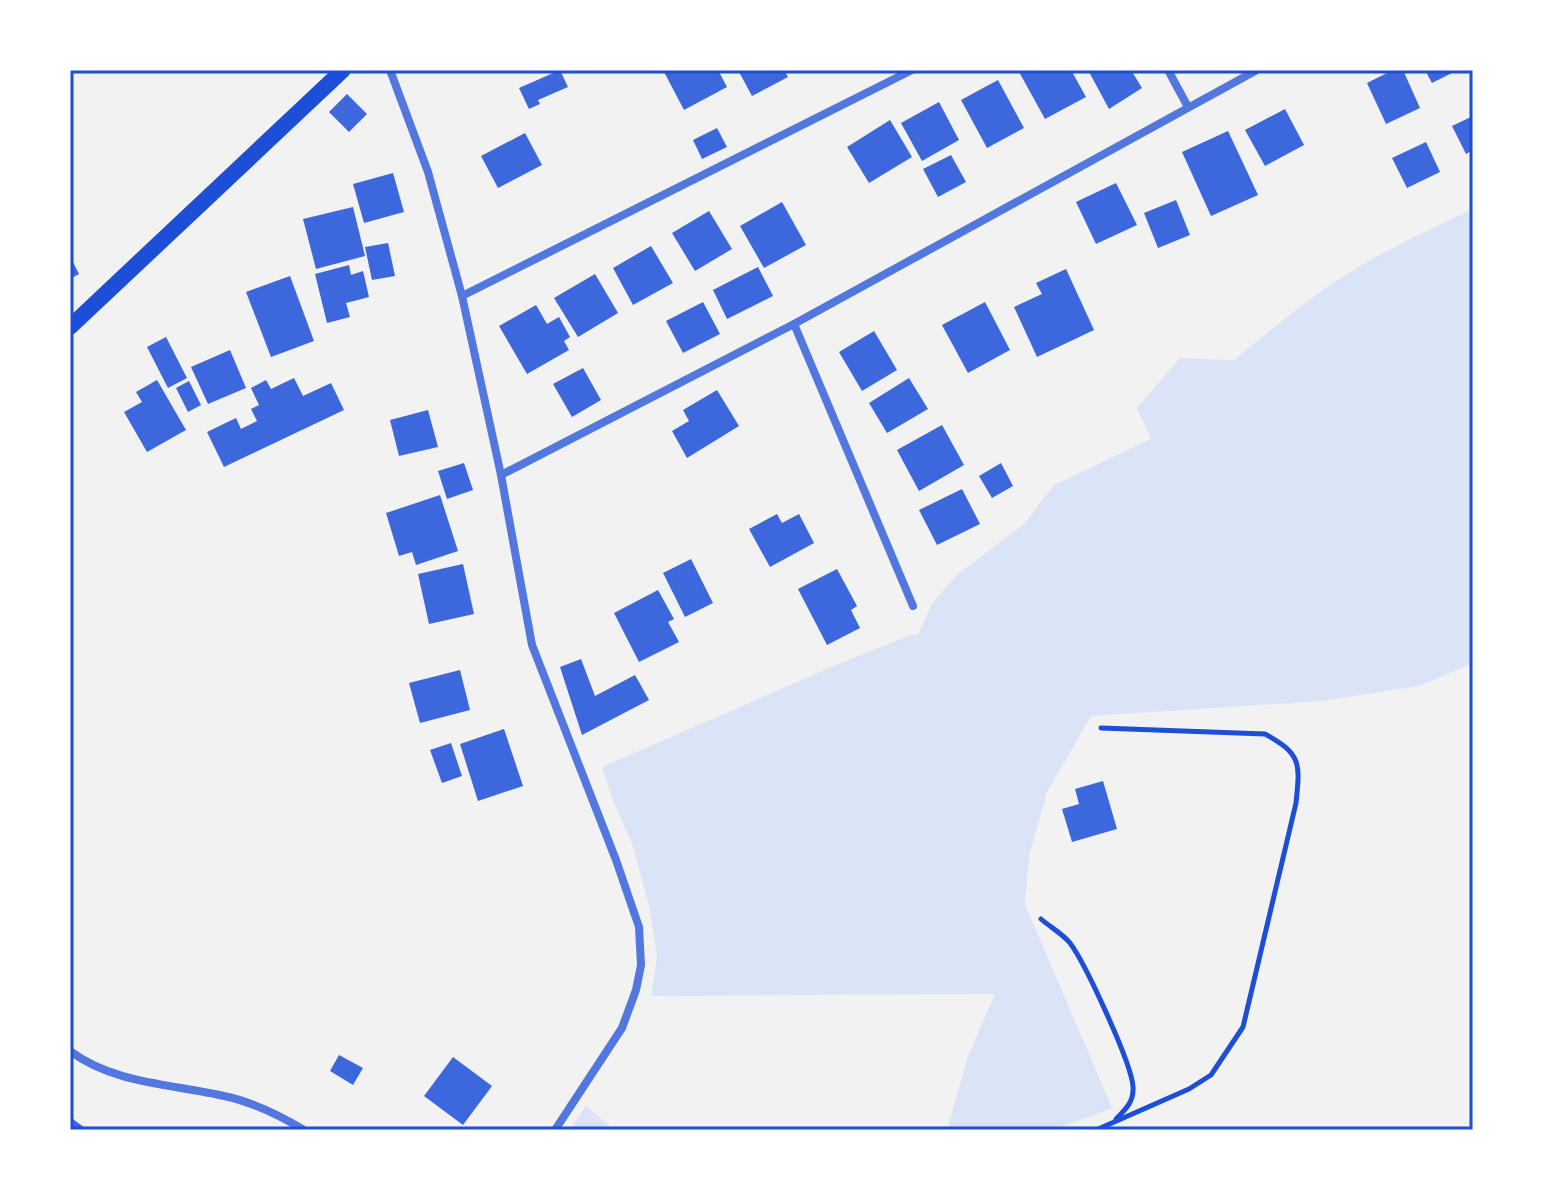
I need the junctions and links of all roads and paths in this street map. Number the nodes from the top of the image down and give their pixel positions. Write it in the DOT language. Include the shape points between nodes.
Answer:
graph roads {
  1 [pos="343,70"];
  2 [pos="390,70"];
  3 [pos="912,70"];
  4 [pos="1168,70"];
  5 [pos="1257,70"];
  6 [pos="1188,107"];
  7 [pos="462,296"];
  8 [pos="794,324"];
  9 [pos="70,327"];
  10 [pos="501,475"];
  11 [pos="913,606"];
  12 [pos="1101,728"];
  13 [pos="1041,919"];
  14 [pos="70,1051"];
  15 [pos="1113,1123"];
  16 [pos="304,1130"];
  17 [pos="555,1130"];
  18 [pos="1096,1130"];
  1 -- 9 [label="main road"];
  2 -- 7 [label="street" via="428,172"];
  3 -- 7 [label="street"];
  4 -- 6 [label="street"];
  5 -- 6 [label="street"];
  6 -- 8 [label="street"];
  7 -- 10 [label="street"];
  8 -- 10 [label="street"];
  8 -- 11 [label="street"];
  10 -- 17 [label="street" via="532,645 639,927 641,965 622,1028"];
  12 -- 15 [label="path" via="1265,734 1287,746 1299,769 1296,803 1243,1027 1211,1075"];
  13 -- 15 [label="path" via="1068,941 1085,969 1133,1086 1131,1103"];
  14 -- 16 [label="street" via="120,1077 228,1096"];
  15 -- 18 [label="path"];
}
